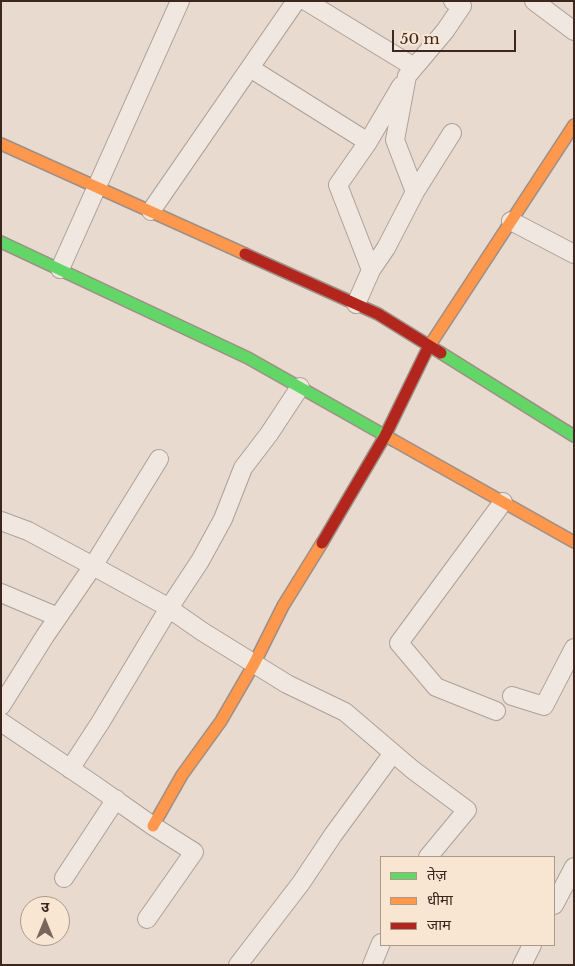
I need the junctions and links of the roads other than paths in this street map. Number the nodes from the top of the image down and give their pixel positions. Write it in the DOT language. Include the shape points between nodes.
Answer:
graph roads {
  1 [pos="180,1"];
  2 [pos="296,1"];
  3 [pos="306,1"];
  4 [pos="453,1"];
  5 [pos="534,1"];
  6 [pos="574,31"];
  7 [pos="250,68"];
  8 [pos="411,72"];
  9 [pos="574,125"];
  10 [pos="452,133"];
  11 [pos="368,142"];
  12 [pos="1,144"];
  13 [pos="98,186"];
  14 [pos="415,192"];
  15 [pos="151,211"];
  16 [pos="511,221"];
  17 [pos="1,242"];
  18 [pos="574,254"];
  19 [pos="60,269"];
  20 [pos="371,270"];
  21 [pos="356,304"];
  22 [pos="429,346"];
  23 [pos="300,387"];
  24 [pos="385,436"];
  25 [pos="574,436"];
  26 [pos="159,459"];
  27 [pos="504,502"];
  28 [pos="1,521"];
  29 [pos="574,542"];
  30 [pos="93,566"];
  31 [pos="1,593"];
  32 [pos="169,608"];
  33 [pos="58,618"];
  34 [pos="574,648"];
  35 [pos="254,664"];
  36 [pos="512,696"];
  37 [pos="1,706"];
  38 [pos="496,710"];
  39 [pos="1,722"];
  40 [pos="393,753"];
  41 [pos="70,769"];
  42 [pos="116,799"];
  43 [pos="153,826"];
  44 [pos="429,856"];
  45 [pos="574,867"];
  46 [pos="64,878"];
  47 [pos="555,903"];
  48 [pos="147,919"];
  49 [pos="380,945"];
  50 [pos="532,946"];
  51 [pos="238,965"];
  52 [pos="372,965"];
  53 [pos="522,965"];
  1 -- 13 [label="street"];
  2 -- 7 [label="street"];
  3 -- 8 [label="street"];
  4 -- 8 [label="street" via="462,6"];
  5 -- 6 [label="street"];
  7 -- 11 [label="street"];
  7 -- 15 [label="street"];
  8 -- 11 [label="street"];
  8 -- 14 [label="street" via="395,140"];
  9 -- 16 [label="street"];
  10 -- 14 [label="street"];
  11 -- 20 [label="street" via="338,185"];
  12 -- 13 [label="street"];
  13 -- 15 [label="street"];
  13 -- 19 [label="street"];
  14 -- 20 [label="street"];
  15 -- 21 [label="street"];
  16 -- 18 [label="street"];
  16 -- 22 [label="street"];
  17 -- 19 [label="street"];
  19 -- 23 [label="street" via="248,358"];
  20 -- 21 [label="street"];
  21 -- 22 [label="street"];
  22 -- 24 [label="street"];
  22 -- 25 [label="street"];
  23 -- 24 [label="street"];
  23 -- 32 [label="street" via="244,468 223,519"];
  24 -- 27 [label="street"];
  24 -- 35 [label="street" via="283,606"];
  26 -- 30 [label="street"];
  27 -- 29 [label="street"];
  27 -- 38 [label="street" via="399,643 436,687"];
  28 -- 30 [label="street" via="28,531"];
  30 -- 32 [label="street"];
  30 -- 33 [label="street"];
  31 -- 33 [label="street"];
  32 -- 35 [label="street"];
  32 -- 41 [label="street"];
  33 -- 37 [label="street"];
  34 -- 36 [label="street" via="544,706"];
  35 -- 40 [label="street" via="345,712"];
  35 -- 43 [label="street"];
  39 -- 41 [label="street"];
  40 -- 44 [label="street" via="467,810"];
  40 -- 51 [label="street"];
  41 -- 42 [label="street"];
  42 -- 43 [label="street"];
  42 -- 46 [label="street"];
  43 -- 48 [label="street" via="194,852"];
  45 -- 47 [label="street"];
  49 -- 52 [label="street"];
  50 -- 53 [label="street"];
}
